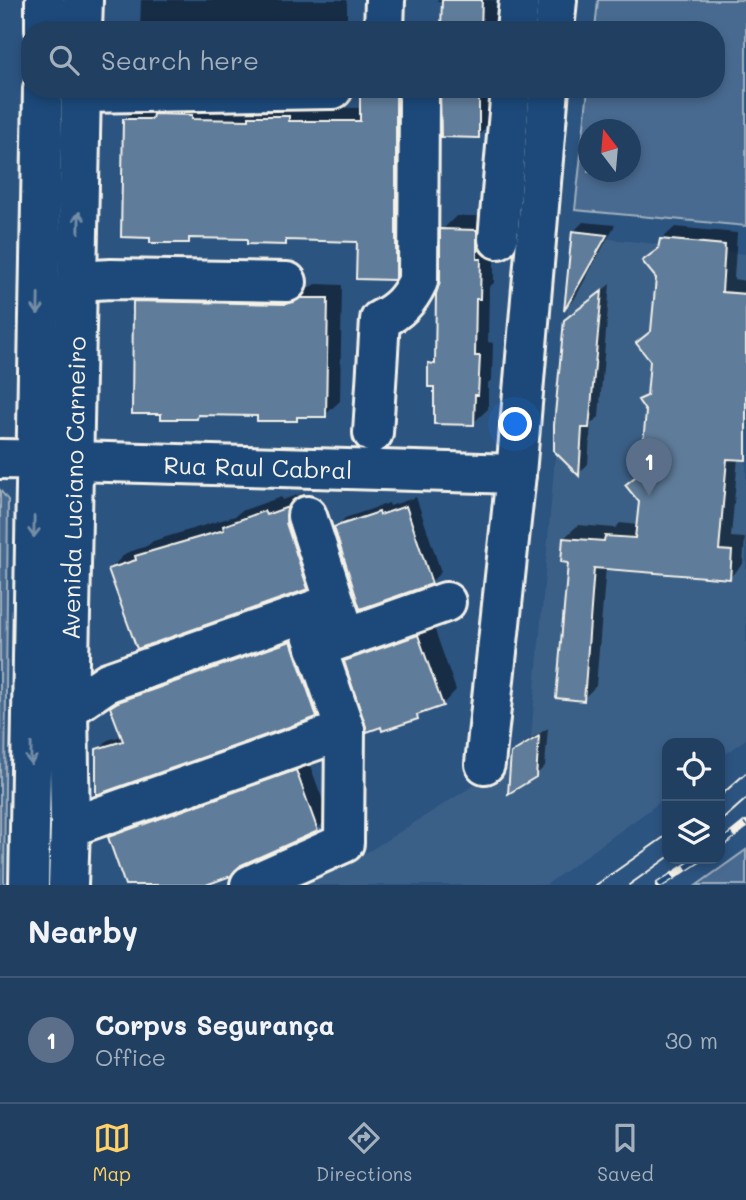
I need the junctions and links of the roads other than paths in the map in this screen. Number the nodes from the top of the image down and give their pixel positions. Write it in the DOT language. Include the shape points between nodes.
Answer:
graph roads {
  1 [pos="45,0"];
  2 [pos="83,0"];
  3 [pos="385,0"];
  4 [pos="519,0"];
  5 [pos="557,0"];
  6 [pos="44,21"];
  7 [pos="82,21"];
  8 [pos="384,21"];
  9 [pos="517,21"];
  10 [pos="555,21"];
  11 [pos="42,98"];
  12 [pos="81,98"];
  13 [pos="419,98"];
  14 [pos="510,98"];
  15 [pos="549,98"];
  16 [pos="498,239"];
  17 [pos="78,281"];
  18 [pos="287,282"];
  19 [pos="373,433"];
  20 [pos="18,459"];
  21 [pos="74,461"];
  22 [pos="516,474"];
  23 [pos="307,516"];
  24 [pos="446,602"];
  25 [pos="325,626"];
  26 [pos="50,710"];
  27 [pos="345,730"];
  28 [pos="485,764"];
  29 [pos="70,827"];
  30 [pos="29,885"];
  31 [pos="68,885"];
  32 [pos="250,885"];
  1 -- 6 [label="main road"];
  2 -- 7 [label="main road"];
  3 -- 8 [label="main road"];
  4 -- 9 [label="main road"];
  5 -- 10 [label="main road"];
  11 -- 20 [label="main road, Avenida Luciano Carneiro, one-way"];
  17 -- 12 [label="main road, Avenida Luciano Carneiro, one-way"];
  13 -- 19 [label="main road" via="418,281 410,298 380,320"];
  14 -- 16 [label="main road"];
  15 -- 22 [label="main road"];
  17 -- 18 [label="main road"];
  17 -- 21 [label="main road, Avenida Luciano Carneiro"];
  20 -- 21 [label="main road, Rua Raul Cabral"];
  20 -- 26 [label="main road, Avenida Luciano Carneiro, one-way"];
  21 -- 22 [label="main road, Rua Raul Cabral"];
  21 -- 26 [label="main road, Avenida Luciano Carneiro"];
  22 -- 28 [label="main road"];
  23 -- 25 [label="main road"];
  24 -- 25 [label="main road"];
  25 -- 26 [label="main road" via="108,682"];
  25 -- 27 [label="main road"];
  26 -- 29 [label="main road, Avenida Luciano Carneiro"];
  26 -- 30 [label="main road, Avenida Luciano Carneiro, one-way"];
  27 -- 29 [label="main road"];
  27 -- 32 [label="main road" via="344,843"];
  29 -- 31 [label="main road, Avenida Luciano Carneiro"];
}
